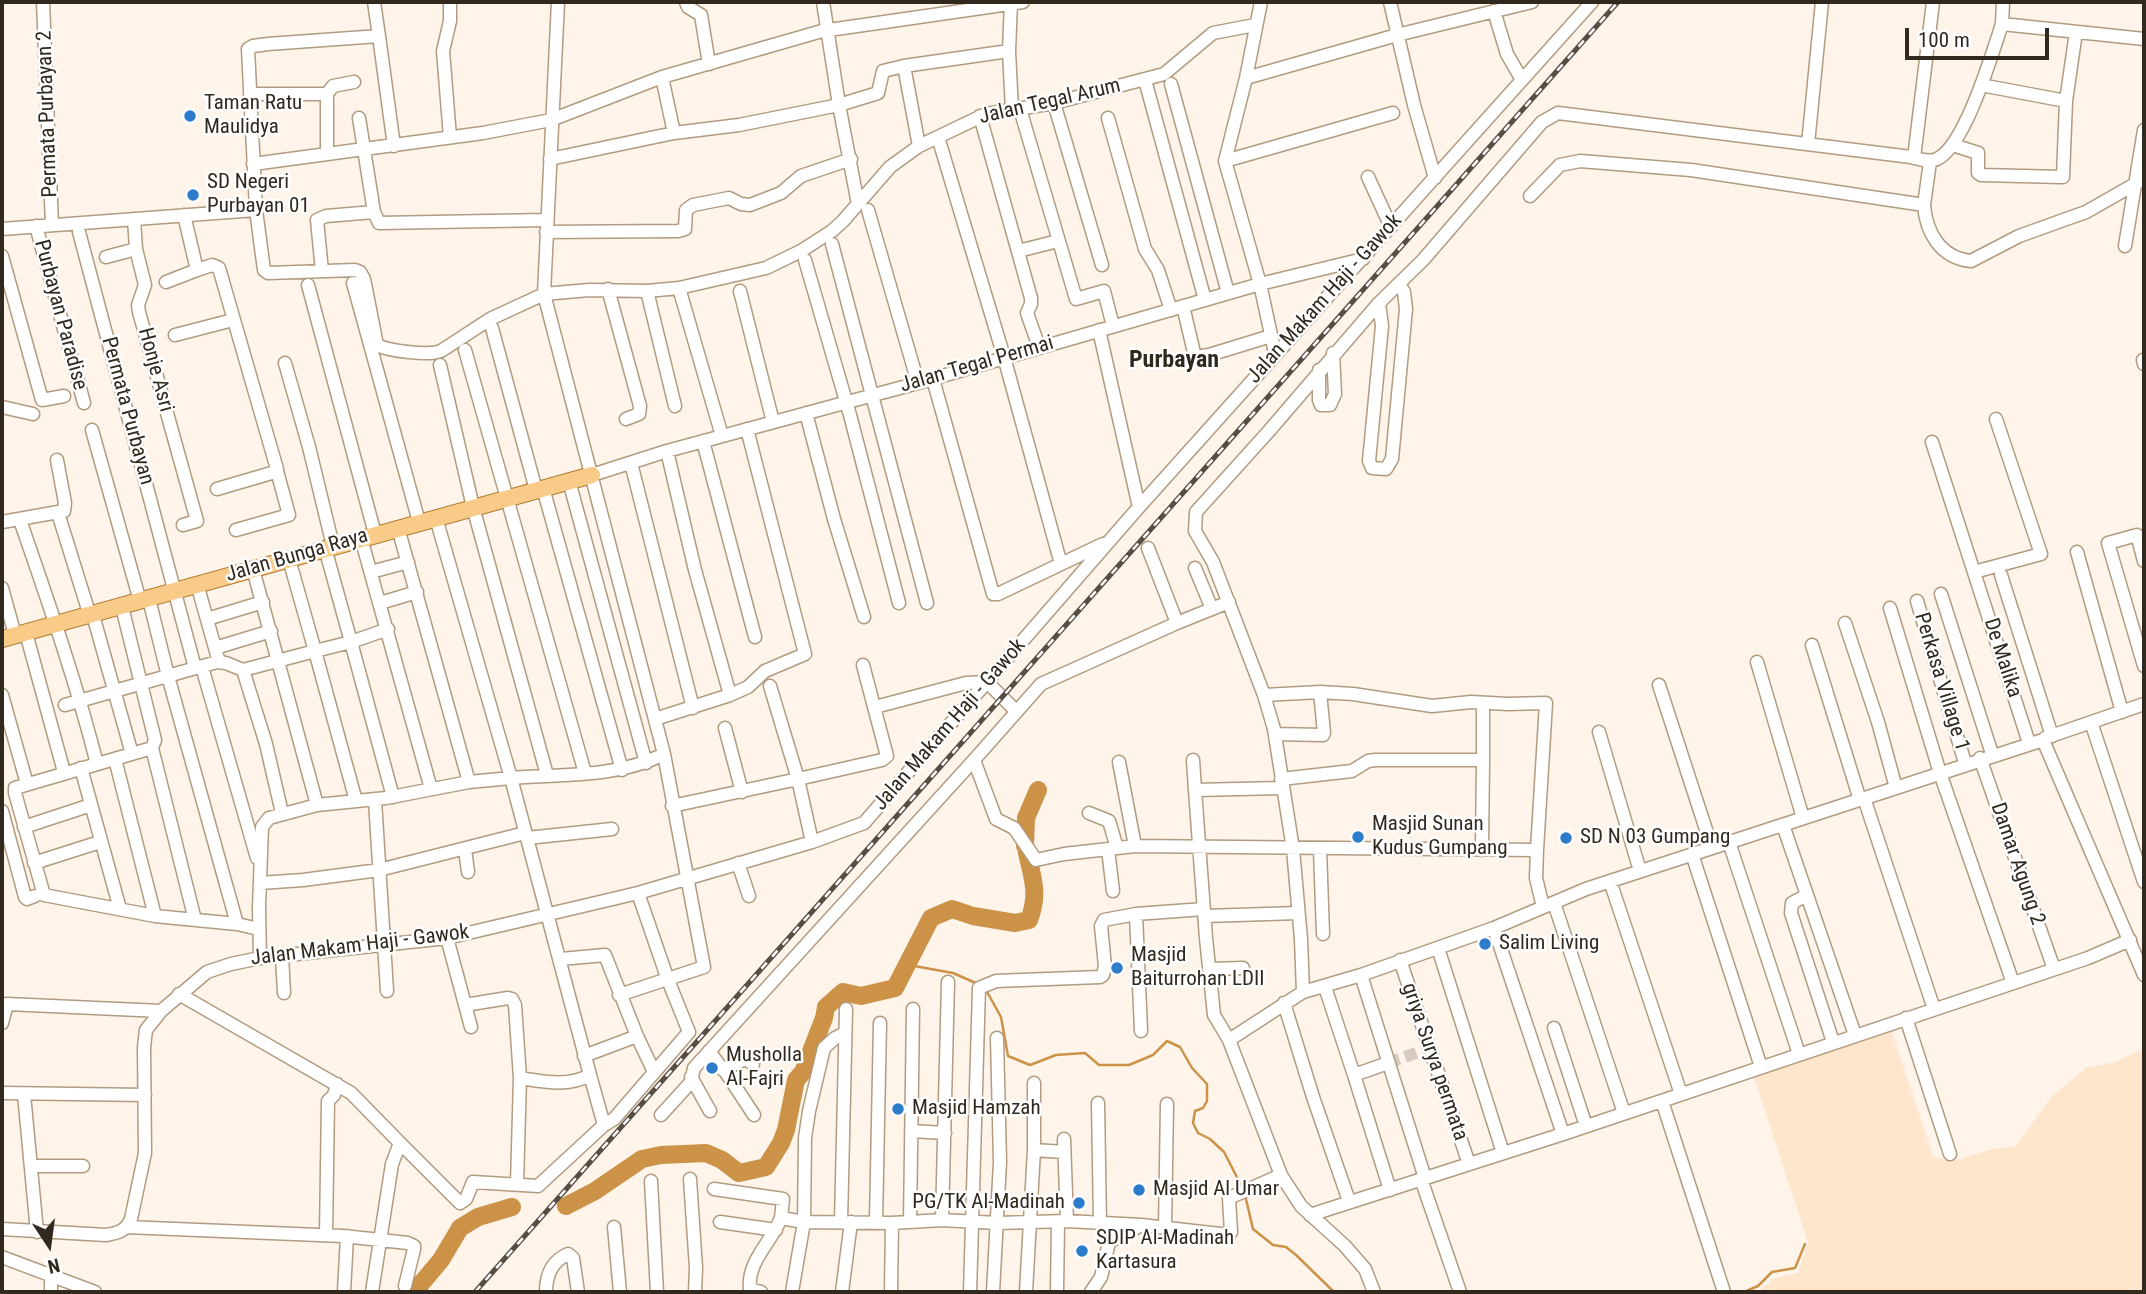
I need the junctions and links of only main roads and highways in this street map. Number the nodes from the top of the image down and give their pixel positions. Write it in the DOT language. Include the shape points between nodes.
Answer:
graph roads {
  1 [pos="592,475"];
  2 [pos="14,636"];
  1 -- 2 [label="main road, Jalan Bunga Raya"];
}
